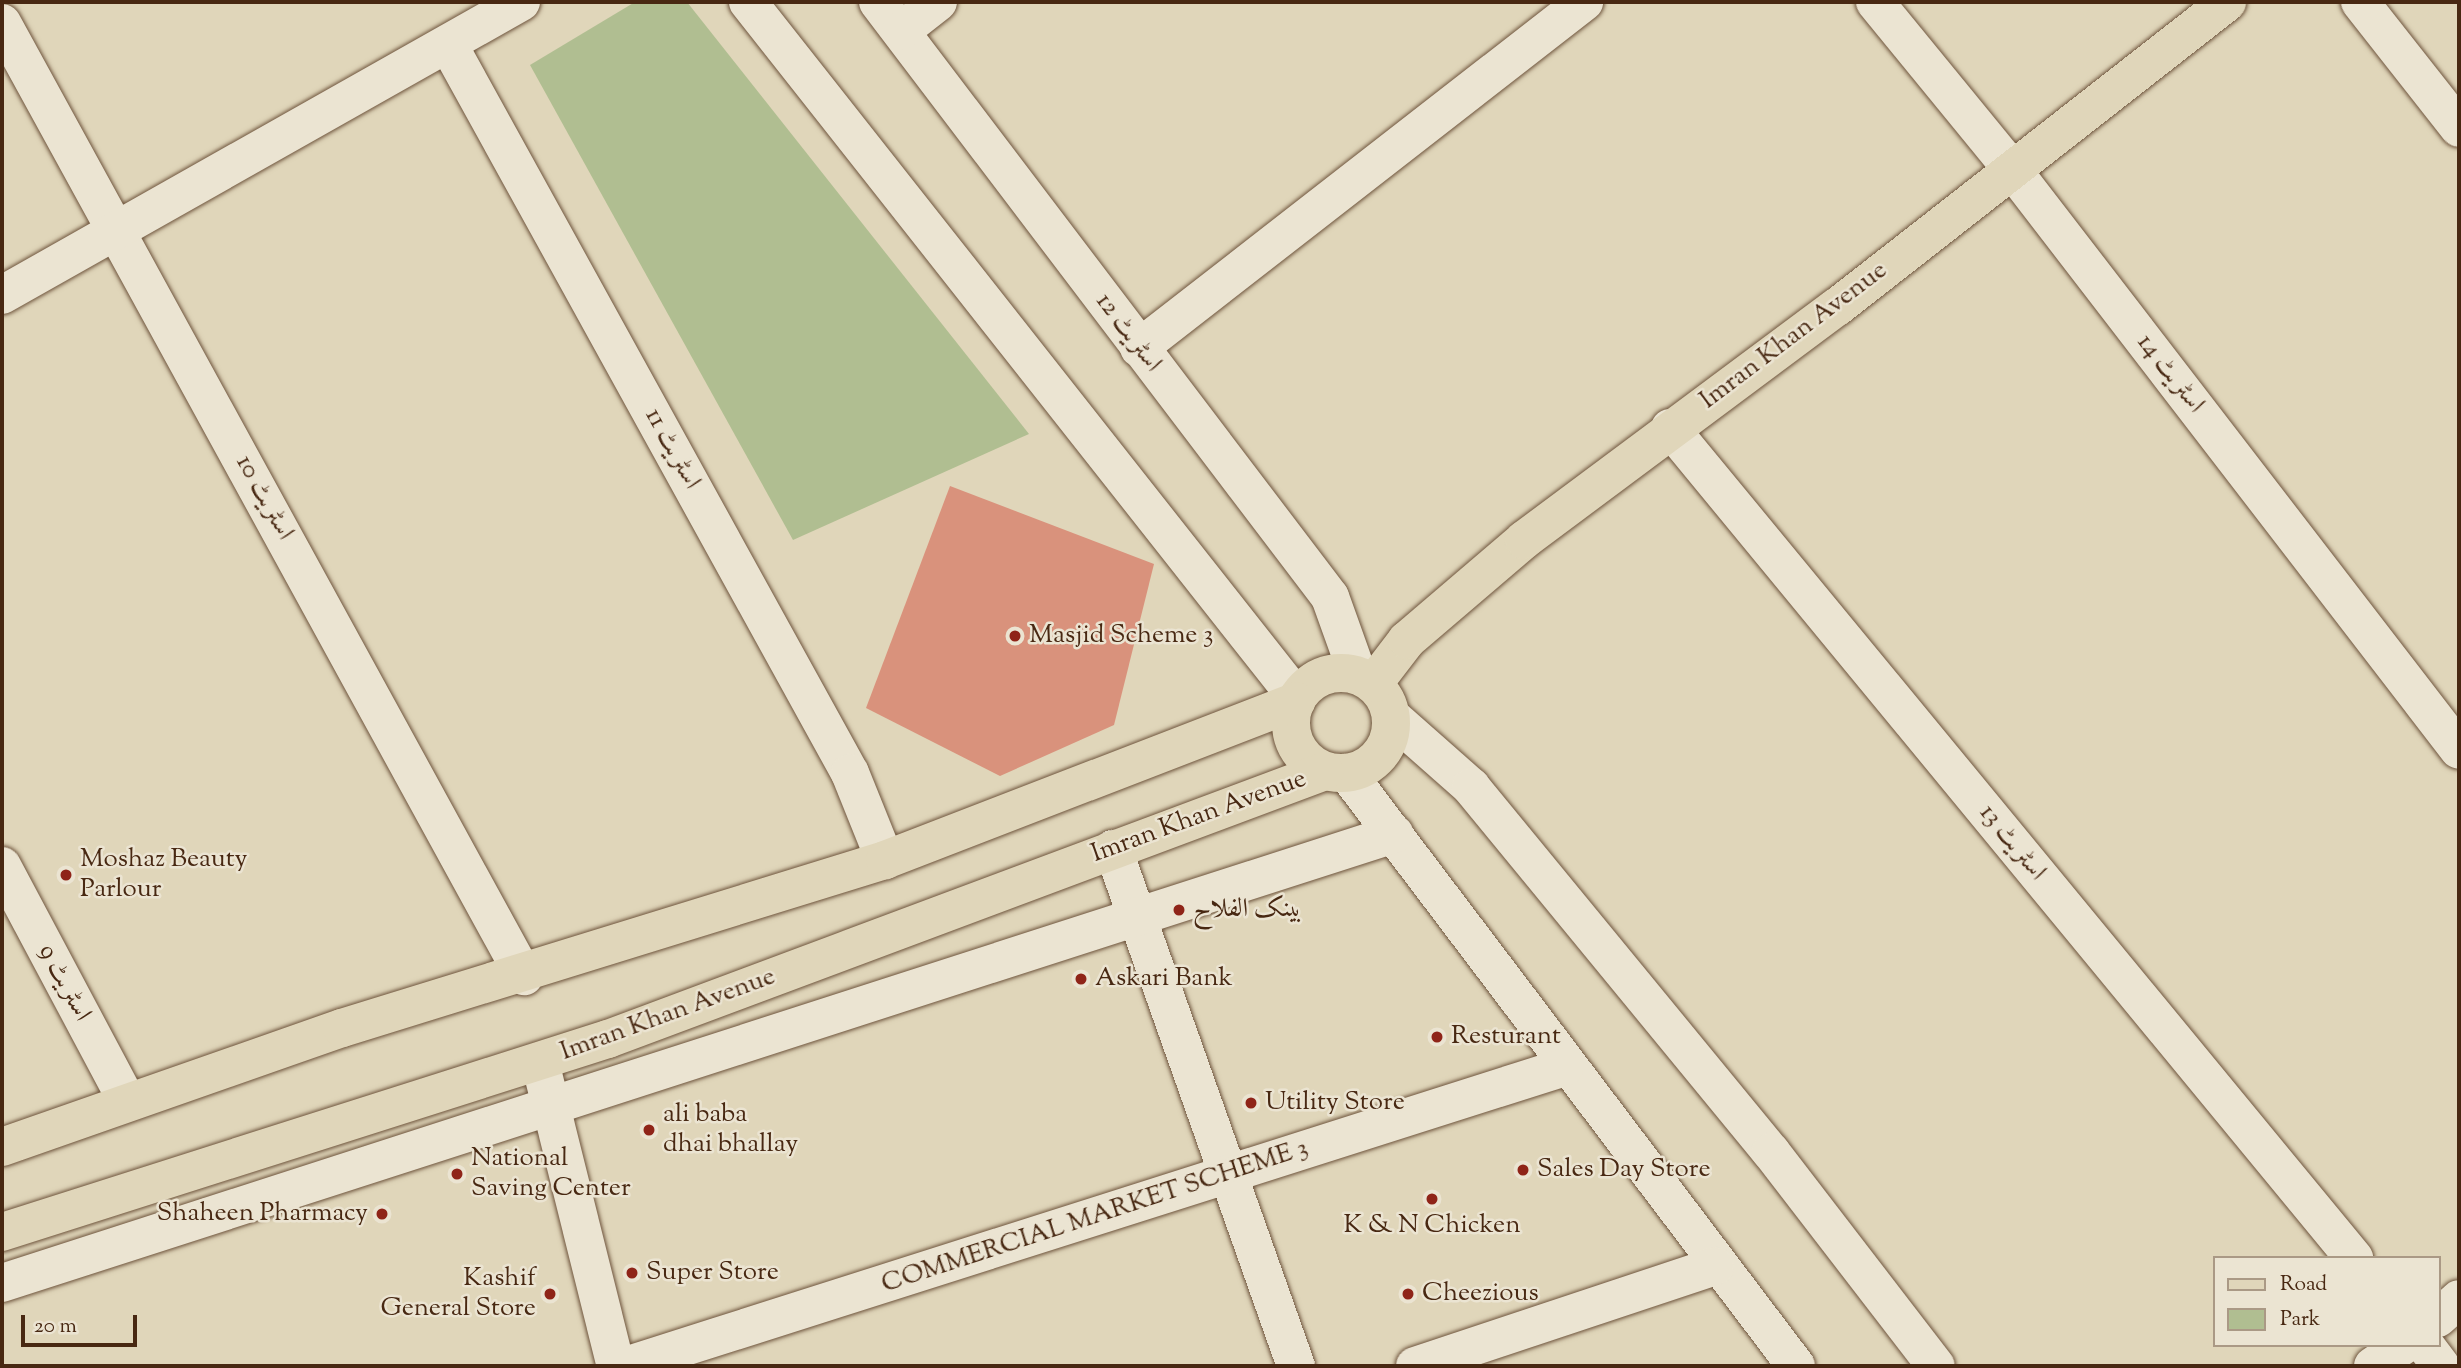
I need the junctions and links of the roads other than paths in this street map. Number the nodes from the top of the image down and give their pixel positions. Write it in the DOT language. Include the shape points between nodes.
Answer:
graph roads {
  1 [pos="521,2"];
  2 [pos="748,2"];
  3 [pos="938,2"];
  4 [pos="1584,2"];
  5 [pos="1875,2"];
  6 [pos="2227,2"];
  7 [pos="2360,2"];
  8 [pos="889,16"];
  9 [pos="2,23"];
  10 [pos="448,44"];
  11 [pos="2459,128"];
  12 [pos="2011,168"];
  13 [pos="120,233"];
  14 [pos="2,295"];
  15 [pos="1139,348"];
  16 [pos="1671,428"];
  17 [pos="1366,679"];
  18 [pos="1296,699"];
  19 [pos="1392,717"];
  20 [pos="2459,750"];
  21 [pos="1336,772"];
  22 [pos="1394,834"];
  23 [pos="1113,849"];
  24 [pos="885,860"];
  25 [pos="2,866"];
  26 [pos="1137,920"];
  27 [pos="524,976"];
  28 [pos="540,1062"];
  29 [pos="1565,1067"];
  30 [pos="127,1101"];
  31 [pos="552,1110"];
  32 [pos="2,1147"];
  33 [pos="1228,1176"];
  34 [pos="2,1232"];
  35 [pos="2352,1256"];
  36 [pos="1715,1266"];
  37 [pos="2,1283"];
  38 [pos="2459,1299"];
  39 [pos="2440,1316"];
  40 [pos="2401,1347"];
  41 [pos="2427,1347"];
  42 [pos="616,1366"];
  43 [pos="625,1366"];
  44 [pos="1296,1366"];
  45 [pos="1415,1366"];
  46 [pos="1796,1366"];
  47 [pos="1936,1366"];
  48 [pos="2373,1366"];
  49 [pos="2441,1366"];
  1 -- 10 [label="street"];
  2 -- 18 [label="street"];
  3 -- 8 [label="street"];
  4 -- 15 [label="street"];
  5 -- 12 [label="street, اسٹریٹ 14"];
  6 -- 12 [label="main road, Imran Khan Avenue"];
  7 -- 11 [label="street"];
  8 -- 15 [label="street, اسٹریٹ 12"];
  9 -- 13 [label="street, اسٹریٹ 10"];
  10 -- 13 [label="street"];
  10 -- 24 [label="street, اسٹریٹ 11" via="850,773"];
  12 -- 16 [label="main road, Imran Khan Avenue" via="1837,307"];
  12 -- 20 [label="street, اسٹریٹ 14"];
  13 -- 14 [label="street"];
  13 -- 27 [label="street, اسٹریٹ 10"];
  15 -- 17 [label="street, اسٹریٹ 12" via="1330,597"];
  16 -- 17 [label="main road, Imran Khan Avenue" via="1435,615"];
  16 -- 35 [label="street, اسٹریٹ 13"];
  17 -- 18 [label="main road" via="1331,673"];
  17 -- 19 [label="main road"];
  18 -- 21 [label="main road" via="1294,743"];
  18 -- 24 [label="main road"];
  19 -- 21 [label="main road" via="1391,733 1375,760"];
  19 -- 47 [label="street" via="1471,787 1772,1152"];
  21 -- 22 [label="street"];
  21 -- 23 [label="main road, Imran Khan Avenue"];
  22 -- 26 [label="street"];
  22 -- 29 [label="street"];
  23 -- 26 [label="street"];
  23 -- 28 [label="main road, Imran Khan Avenue"];
  24 -- 27 [label="main road"];
  25 -- 30 [label="street, اسٹریٹ 9"];
  26 -- 31 [label="street"];
  26 -- 33 [label="street"];
  27 -- 30 [label="main road" via="342,1028"];
  28 -- 31 [label="street"];
  28 -- 34 [label="main road, Imran Khan Avenue"];
  29 -- 33 [label="street, COMMERCIAL MARKET SCHEME 3"];
  29 -- 36 [label="street"];
  30 -- 32 [label="main road"];
  31 -- 37 [label="street"];
  31 -- 42 [label="street"];
  33 -- 43 [label="street, COMMERCIAL MARKET SCHEME 3"];
  33 -- 44 [label="street"];
  36 -- 45 [label="street"];
  36 -- 46 [label="street"];
  38 -- 39 [label="street"];
  40 -- 48 [label="street"];
  41 -- 49 [label="street"];
}
